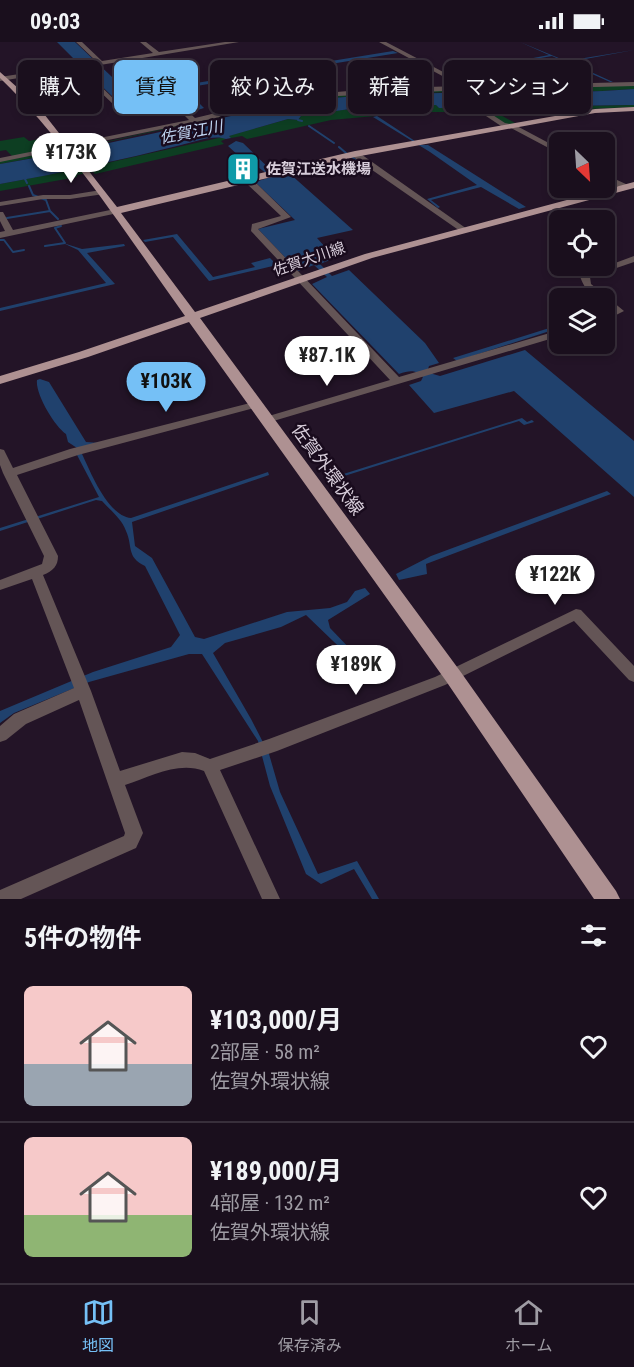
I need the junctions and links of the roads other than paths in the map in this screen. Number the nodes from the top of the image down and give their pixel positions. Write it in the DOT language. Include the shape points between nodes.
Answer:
graph roads {
  1 [pos="79,42"];
  2 [pos="143,42"];
  3 [pos="236,42"];
  4 [pos="382,42"];
  5 [pos="157,54"];
  6 [pos="98,60"];
  7 [pos="102,63"];
  8 [pos="444,74"];
  9 [pos="18,75"];
  10 [pos="1,77"];
  11 [pos="634,84"];
  12 [pos="591,85"];
  13 [pos="444,88"];
  14 [pos="102,90"];
  15 [pos="634,109"];
  16 [pos="486,114"];
  17 [pos="192,119"];
  18 [pos="518,125"];
  19 [pos="549,145"];
  20 [pos="67,148"];
  21 [pos="355,154"];
  22 [pos="0,160"];
  23 [pos="248,180"];
  24 [pos="615,181"];
  25 [pos="630,187"];
  26 [pos="101,192"];
  27 [pos="0,204"];
  28 [pos="115,211"];
  29 [pos="0,214"];
  30 [pos="463,229"];
  31 [pos="10,232"];
  32 [pos="0,235"];
  33 [pos="634,259"];
  34 [pos="300,279"];
  35 [pos="591,288"];
  36 [pos="192,318"];
  37 [pos="549,336"];
  38 [pos="0,380"];
  39 [pos="397,381"];
  40 [pos="254,405"];
  41 [pos="266,420"];
  42 [pos="0,453"];
  43 [pos="9,473"];
  44 [pos="36,573"];
  45 [pos="0,585"];
  46 [pos="453,676"];
  47 [pos="634,676"];
  48 [pos="81,685"];
  49 [pos="0,735"];
  50 [pos="210,766"];
  51 [pos="116,780"];
  52 [pos="0,899"];
  53 [pos="271,899"];
  54 [pos="608,899"];
  1 -- 6 [label="street"];
  2 -- 5 [label="street"];
  3 -- 5 [label="street"];
  4 -- 8 [label="street"];
  5 -- 7 [label="street"];
  9 -- 10 [label="street"];
  10 -- 20 [label="main road, 佐賀外環状線" via="34,107"];
  11 -- 12 [label="street"];
  13 -- 17 [label="street" via="327,94"];
  14 -- 17 [label="street" via="115,103 167,95"];
  15 -- 18 [label="main road" via="595,111"];
  16 -- 18 [label="street" via="503,125"];
  17 -- 20 [label="street"];
  18 -- 19 [label="street"];
  18 -- 21 [label="main road"];
  20 -- 22 [label="street"];
  20 -- 26 [label="main road, 佐賀外環状線"];
  21 -- 23 [label="main road"];
  21 -- 30 [label="street"];
  23 -- 28 [label="main road"];
  23 -- 34 [label="street" via="287,217 254,229"];
  24 -- 25 [label="street"];
  25 -- 30 [label="main road, 佐賀大川線"];
  26 -- 27 [label="street"];
  26 -- 28 [label="main road, 佐賀外環状線"];
  28 -- 31 [label="street"];
  28 -- 36 [label="main road, 佐賀外環状線"];
  29 -- 31 [label="street"];
  30 -- 34 [label="main road, 佐賀大川線"];
  31 -- 32 [label="street"];
  33 -- 35 [label="street" via="585,276"];
  34 -- 36 [label="main road, 佐賀大川線"];
  34 -- 39 [label="street"];
  36 -- 38 [label="main road, 佐賀大川線" via="120,345"];
  36 -- 40 [label="main road, 佐賀外環状線"];
  37 -- 39 [label="street"];
  39 -- 41 [label="street"];
  40 -- 41 [label="main road, 佐賀外環状線"];
  40 -- 43 [label="street"];
  41 -- 46 [label="main road, 佐賀外環状線"];
  42 -- 43 [label="street"];
  43 -- 44 [label="street" via="51,556 47,568"];
  44 -- 45 [label="street"];
  44 -- 48 [label="street"];
  46 -- 47 [label="street" via="576,614"];
  46 -- 50 [label="street"];
  46 -- 54 [label="main road, 佐賀外環状線"];
  48 -- 49 [label="street" via="20,719"];
  48 -- 51 [label="street"];
  50 -- 51 [label="street" via="182,759"];
  50 -- 53 [label="street"];
  51 -- 52 [label="street" via="134,833 130,842"];
}
